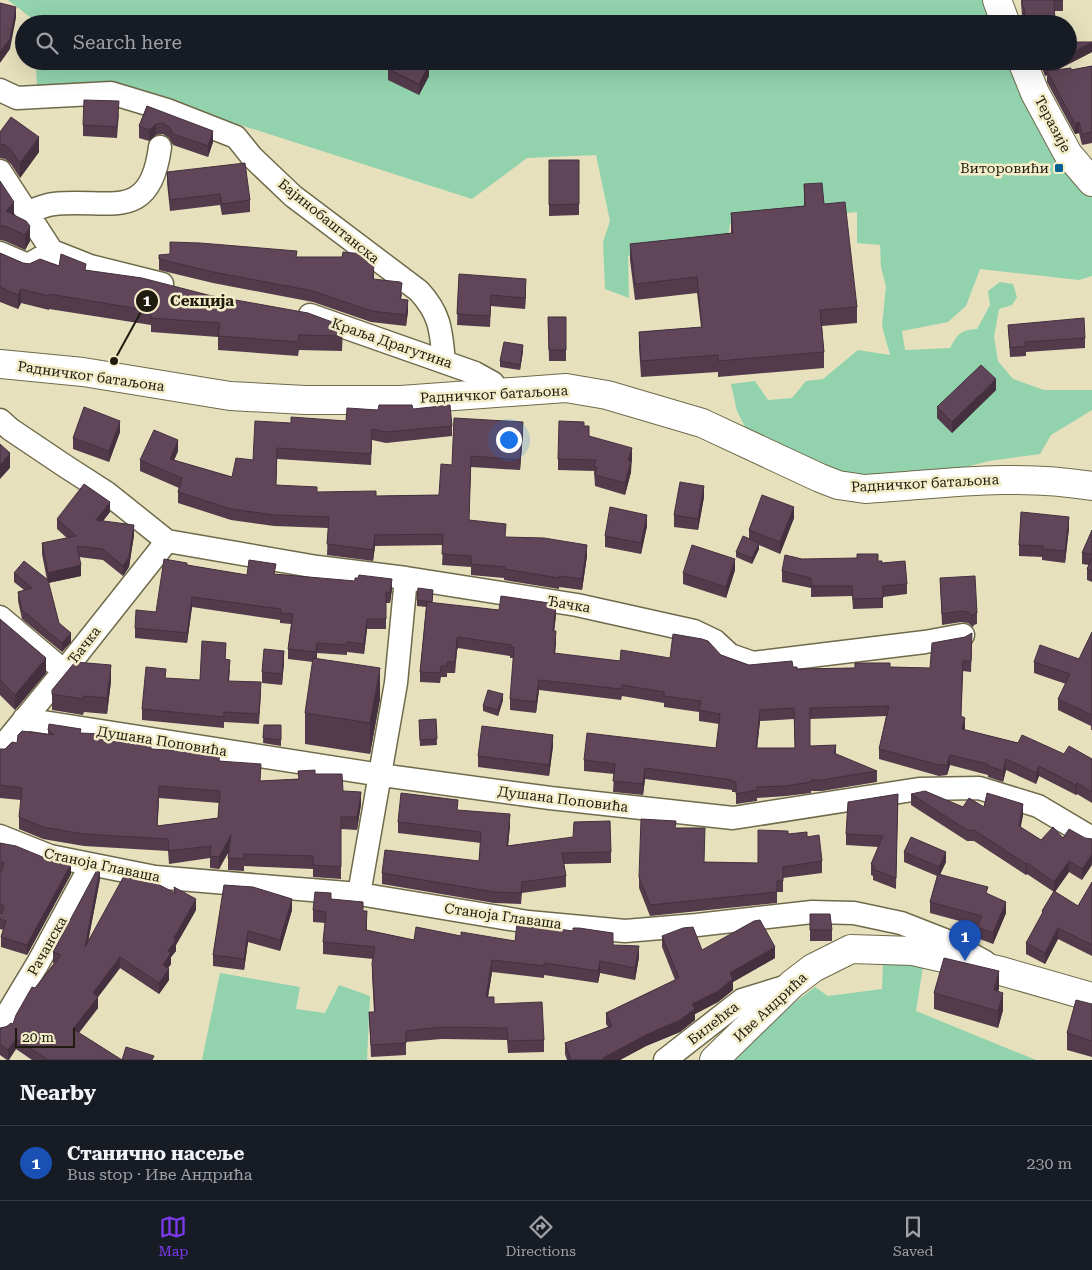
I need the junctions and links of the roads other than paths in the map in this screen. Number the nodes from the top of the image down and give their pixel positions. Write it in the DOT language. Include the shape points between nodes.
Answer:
graph roads {
  1 [pos="998,0"];
  2 [pos="1003,15"];
  3 [pos="1026,70"];
  4 [pos="0,90"];
  5 [pos="160,147"];
  6 [pos="0,171"];
  7 [pos="1092,182"];
  8 [pos="28,212"];
  9 [pos="52,251"];
  10 [pos="0,253"];
  11 [pos="182,289"];
  12 [pos="293,311"];
  13 [pos="444,362"];
  14 [pos="0,364"];
  15 [pos="498,392"];
  16 [pos="0,420"];
  17 [pos="1092,486"];
  18 [pos="167,541"];
  19 [pos="406,578"];
  20 [pos="0,617"];
  21 [pos="962,635"];
  22 [pos="64,671"];
  23 [pos="24,720"];
  24 [pos="0,748"];
  25 [pos="380,775"];
  26 [pos="0,836"];
  27 [pos="1092,838"];
  28 [pos="91,865"];
  29 [pos="359,894"];
  30 [pos="1001,971"];
  31 [pos="792,984"];
  32 [pos="1092,997"];
  33 [pos="0,1026"];
  34 [pos="665,1060"];
  35 [pos="714,1060"];
  1 -- 2 [label="main road"];
  3 -- 7 [label="main road, Теразије" via="1068,154"];
  4 -- 13 [label="street, Бајинобаштанска" via="16,98 111,93 167,110 236,137 293,196 419,291 440,325"];
  5 -- 8 [label="street" via="157,168 136,199 117,204 53,204"];
  6 -- 8 [label="street"];
  8 -- 9 [label="street"];
  9 -- 10 [label="street" via="28,265"];
  9 -- 11 [label="street" via="90,266"];
  12 -- 13 [label="street, Краља Драгутина"];
  13 -- 15 [label="street, Краља Драгутина" via="490,380"];
  14 -- 15 [label="main road, Радничког батаљона" via="83,372 230,396 401,400"];
  15 -- 17 [label="main road, Радничког батаљона" via="566,388 607,394 702,423 805,472 850,488 1000,479"];
  16 -- 18 [label="street, Ђачка" via="108,493"];
  18 -- 19 [label="street, Ђачка" via="317,567"];
  18 -- 22 [label="street, Ђачка"];
  19 -- 21 [label="street, Ђачка" via="577,605 677,626 715,641 730,655 753,663"];
  19 -- 25 [label="street" via="396,683"];
  20 -- 22 [label="street"];
  22 -- 23 [label="street, Ђачка"];
  23 -- 24 [label="street, Ђачка"];
  23 -- 25 [label="street, Душана Поповића"];
  25 -- 27 [label="street, Душана Поповића" via="733,818 919,789 979,788 1038,806"];
  25 -- 29 [label="street"];
  26 -- 28 [label="street, Станоја Главаша" via="50,856"];
  28 -- 29 [label="street, Станоја Главаша" via="155,877"];
  28 -- 33 [label="street, Рачанска"];
  29 -- 30 [label="street, Станоја Главаша" via="528,922 625,931 812,912 854,913 901,923 948,941"];
  30 -- 31 [label="main road, Иве Андрића" via="913,951 851,949 813,968"];
  30 -- 32 [label="main road, Иве Андрића"];
  31 -- 34 [label="street, Билећка" via="742,1000"];
  31 -- 35 [label="main road, Иве Андрића"];
}
